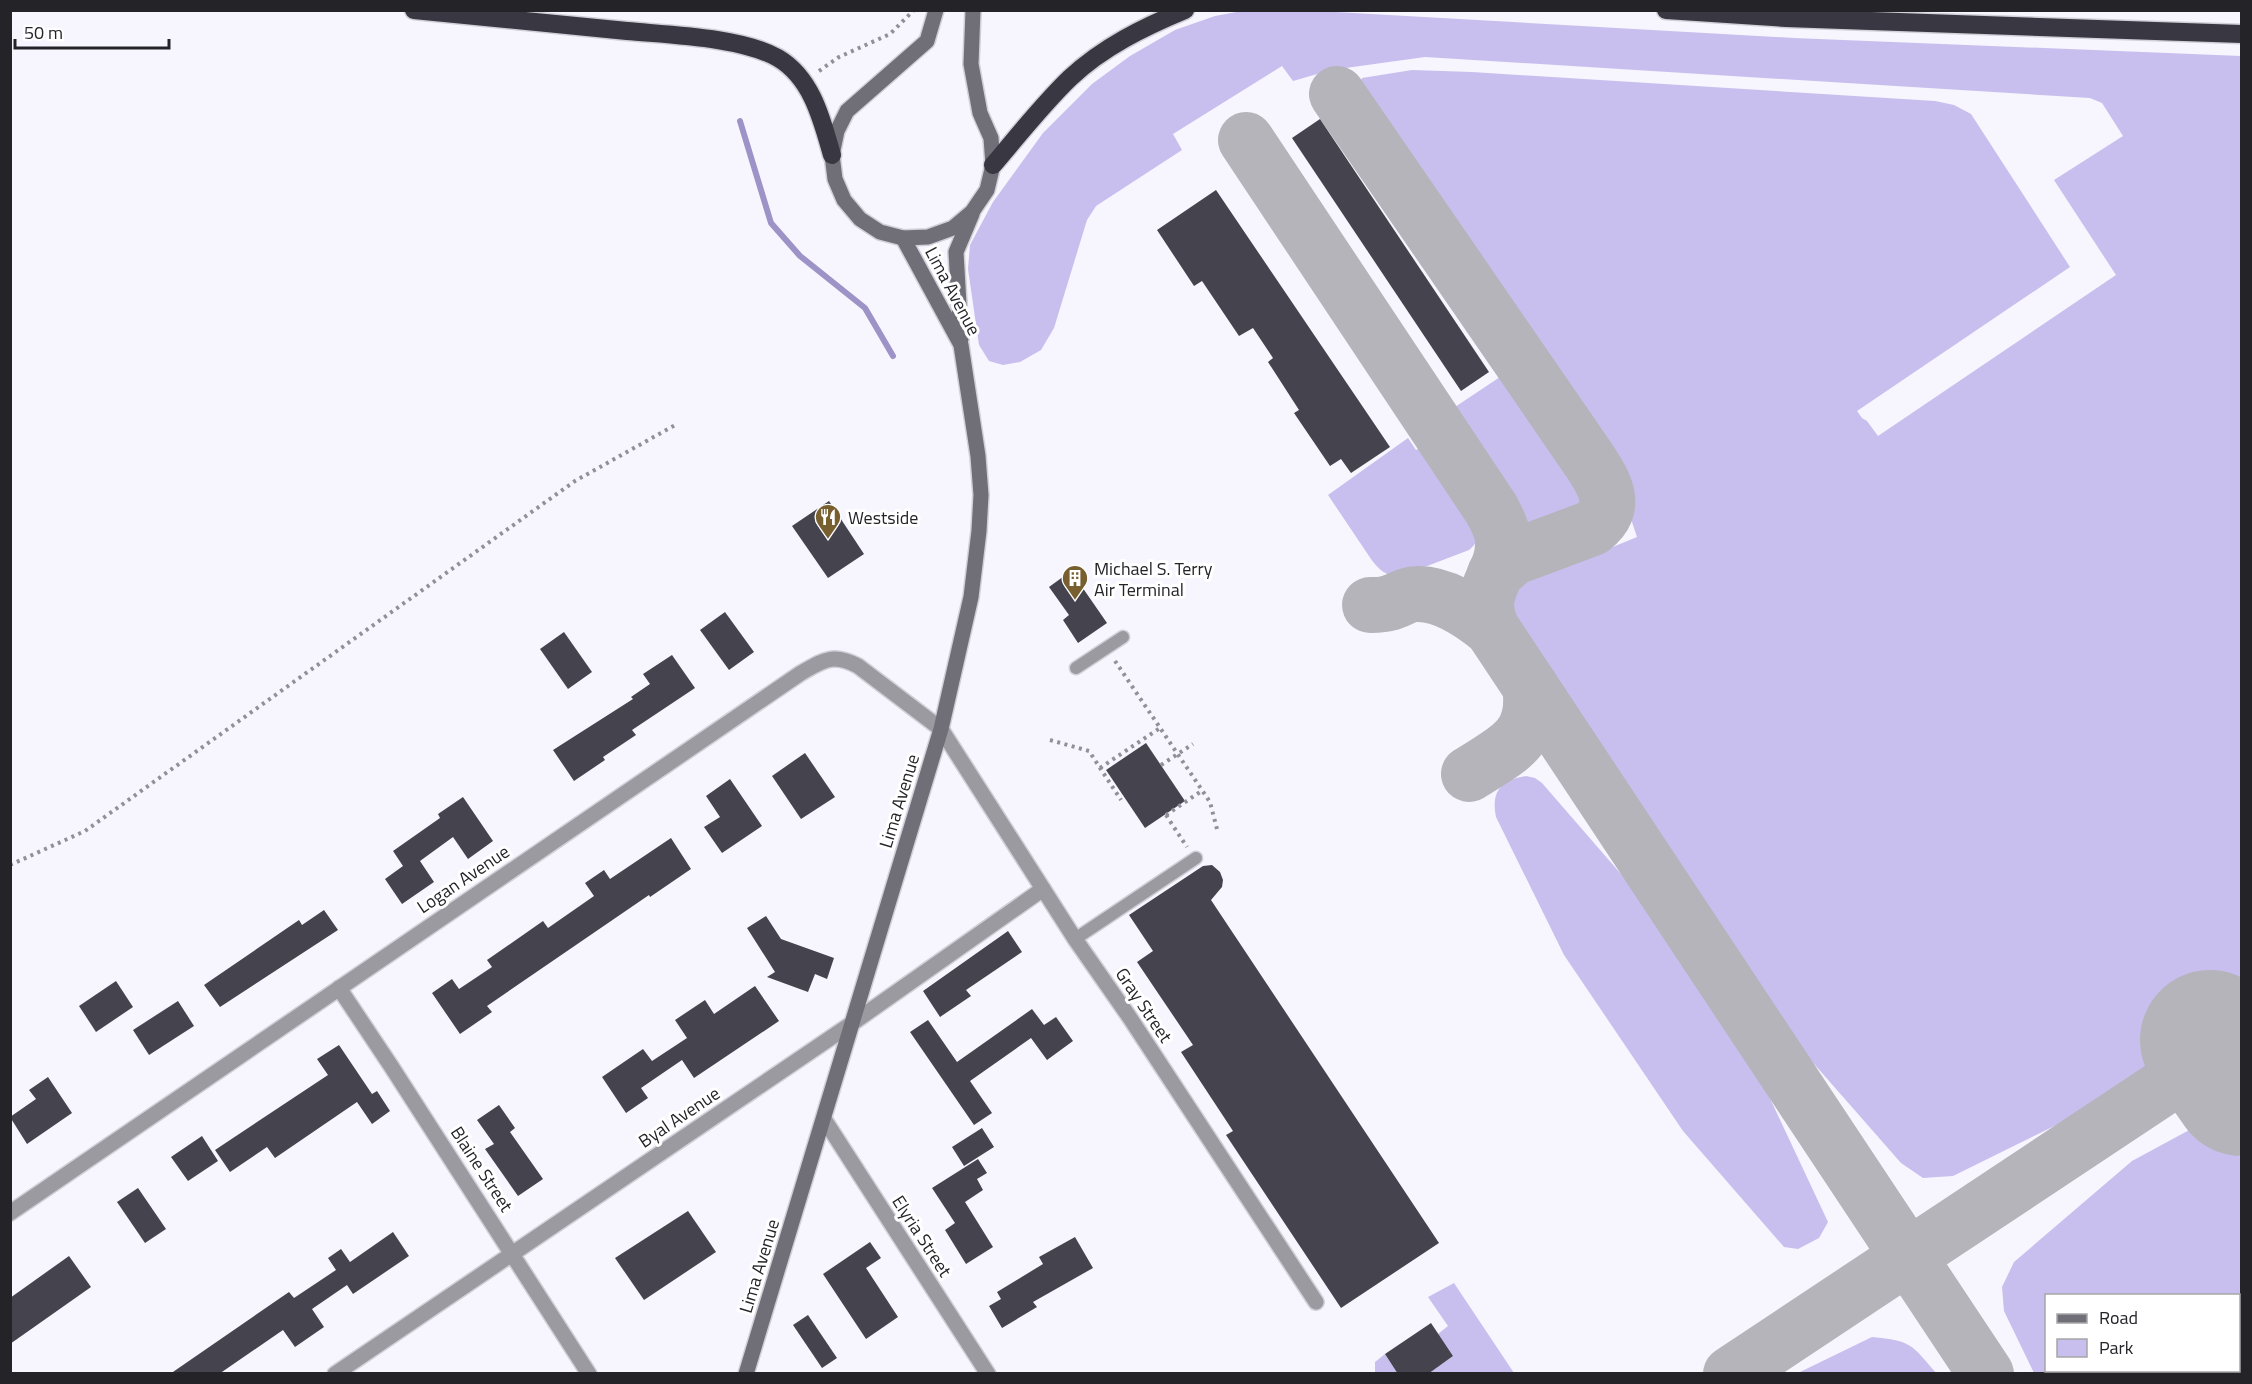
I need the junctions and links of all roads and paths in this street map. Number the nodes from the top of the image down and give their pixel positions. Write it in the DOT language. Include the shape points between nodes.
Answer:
graph roads {
  1 [pos="414,10"];
  2 [pos="914,10"];
  3 [pos="936,10"];
  4 [pos="973,10"];
  5 [pos="1185,10"];
  6 [pos="1666,10"];
  7 [pos="2241,34"];
  8 [pos="811,77"];
  9 [pos="832,155"];
  10 [pos="993,165"];
  11 [pos="972,212"];
  12 [pos="903,238"];
  13 [pos="961,345"];
  14 [pos="677,424"];
  15 [pos="1123,637"];
  16 [pos="1106,648"];
  17 [pos="1076,668"];
  18 [pos="1160,728"];
  19 [pos="941,729"];
  20 [pos="1050,740"];
  21 [pos="1193,744"];
  22 [pos="1178,754"];
  23 [pos="1161,765"];
  24 [pos="1100,768"];
  25 [pos="1203,790"];
  26 [pos="1121,800"];
  27 [pos="1218,833"];
  28 [pos="1195,858"];
  29 [pos="10,865"];
  30 [pos="1043,890"];
  31 [pos="1075,939"];
  32 [pos="339,988"];
  33 [pos="854,1022"];
  34 [pos="824,1119"];
  35 [pos="10,1213"];
  36 [pos="512,1253"];
  37 [pos="1316,1302"];
  38 [pos="335,1374"];
  39 [pos="590,1374"];
  40 [pos="746,1374"];
  41 [pos="988,1374"];
  1 -- 9 [label="highway" via="704,38 757,49 779,59 808,89 820,113"];
  2 -- 8 [label="path" via="890,34 839,57"];
  3 -- 9 [label="street" via="927,41 847,111 837,131"];
  4 -- 10 [label="street" via="971,64 980,113 991,138"];
  5 -- 10 [label="highway" via="1144,27 1070,78"];
  6 -- 7 [label="highway"];
  9 -- 12 [label="street" via="834,179 844,201 860,219 880,232"];
  10 -- 11 [label="street" via="987,190"];
  11 -- 12 [label="street" via="945,231 928,237"];
  11 -- 13 [label="street" via="956,252"];
  12 -- 13 [label="street, Lima Avenue"];
  13 -- 19 [label="street, Lima Avenue" via="981,495 971,597"];
  14 -- 29 [label="path" via="575,481 85,831"];
  15 -- 16 [label="lane"];
  16 -- 17 [label="lane"];
  16 -- 18 [label="path"];
  18 -- 22 [label="path"];
  18 -- 24 [label="path"];
  19 -- 30 [label="street, Gray Street"];
  19 -- 32 [label="street, Logan Avenue" via="858,666 830,658 782,686"];
  19 -- 33 [label="street, Lima Avenue"];
  20 -- 24 [label="path" via="1089,751"];
  21 -- 22 [label="path"];
  22 -- 23 [label="path"];
  22 -- 25 [label="path"];
  24 -- 26 [label="path"];
  25 -- 27 [label="path"];
  25 -- 28 [label="path" via="1166,815"];
  28 -- 31 [label="lane"];
  30 -- 31 [label="street, Gray Street"];
  30 -- 33 [label="street, Byal Avenue"];
  31 -- 37 [label="street, Gray Street"];
  32 -- 35 [label="street, Logan Avenue"];
  32 -- 36 [label="street, Blaine Street"];
  33 -- 34 [label="street, Lima Avenue"];
  33 -- 36 [label="street, Byal Avenue"];
  34 -- 40 [label="street, Lima Avenue"];
  34 -- 41 [label="street, Elyria Street"];
  36 -- 38 [label="street, Byal Avenue"];
  36 -- 39 [label="street, Blaine Street"];
}
